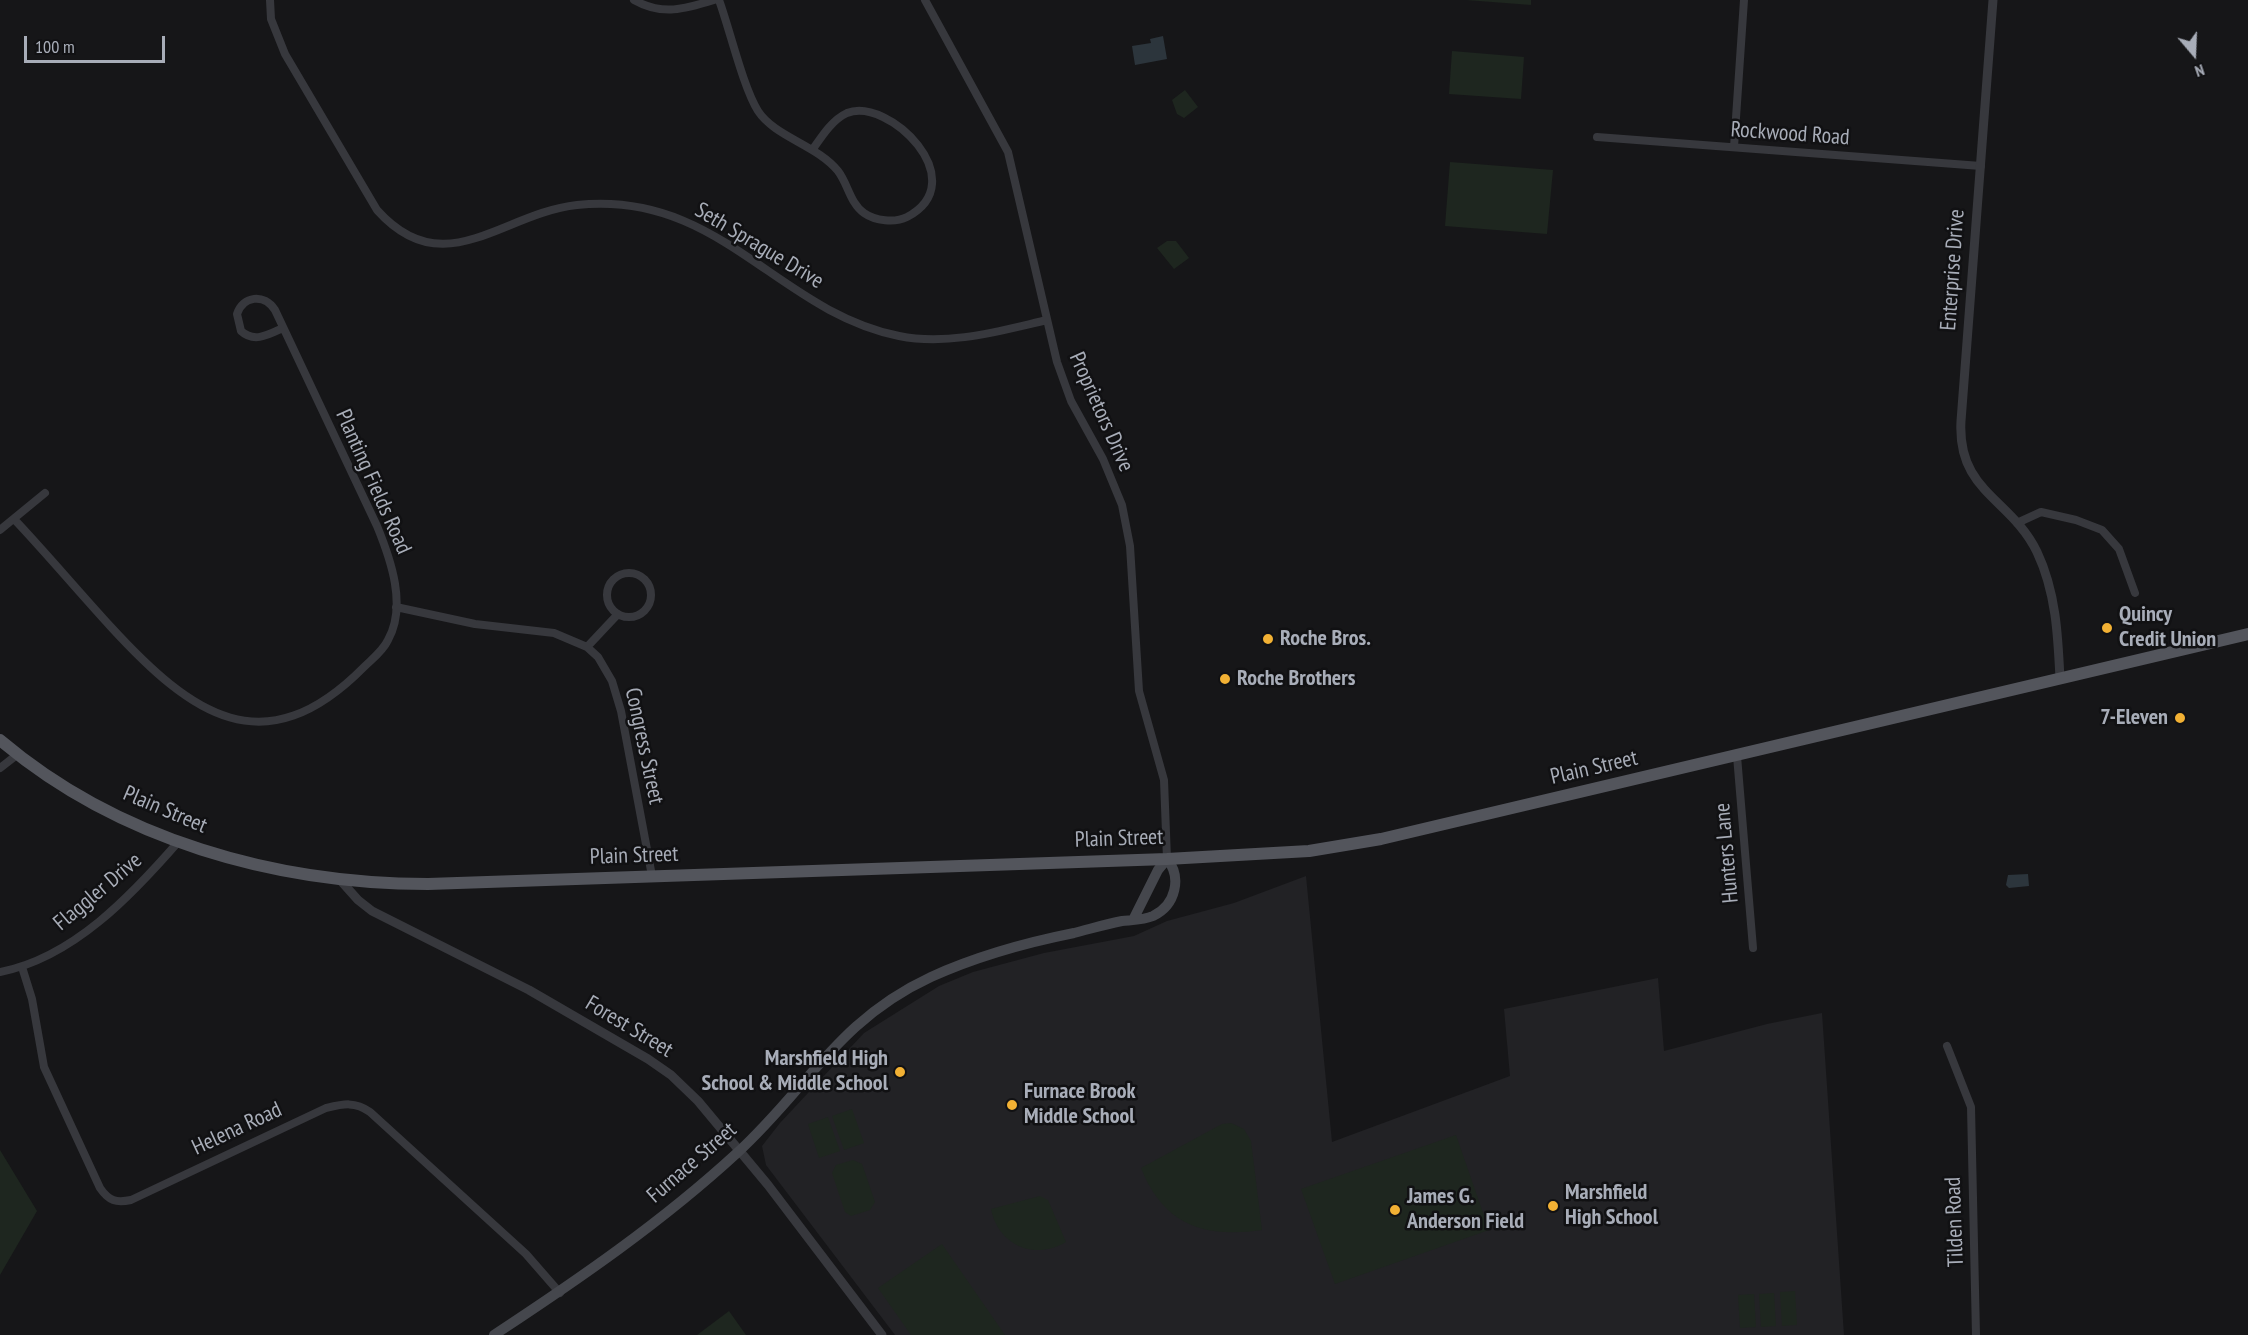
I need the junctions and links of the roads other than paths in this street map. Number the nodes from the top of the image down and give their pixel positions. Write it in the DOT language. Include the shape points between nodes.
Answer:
graph roads {
  1 [pos="270,0"];
  2 [pos="634,0"];
  3 [pos="714,0"];
  4 [pos="719,0"];
  5 [pos="925,0"];
  6 [pos="1744,0"];
  7 [pos="1993,0"];
  8 [pos="1597,137"];
  9 [pos="1734,147"];
  10 [pos="813,149"];
  11 [pos="1981,166"];
  12 [pos="1047,320"];
  13 [pos="283,328"];
  14 [pos="45,493"];
  15 [pos="14,519"];
  16 [pos="2017,523"];
  17 [pos="0,530"];
  18 [pos="2135,593"];
  19 [pos="396,607"];
  20 [pos="618,614"];
  21 [pos="2248,634"];
  22 [pos="587,647"];
  23 [pos="2060,679"];
  24 [pos="0,740"];
  25 [pos="18,754"];
  26 [pos="1737,756"];
  27 [pos="0,768"];
  28 [pos="179,842"];
  29 [pos="1167,859"];
  30 [pos="652,876"];
  31 [pos="341,881"];
  32 [pos="1133,920"];
  33 [pos="1753,948"];
  34 [pos="22,967"];
  35 [pos="0,972"];
  36 [pos="1947,1046"];
  37 [pos="740,1150"];
  38 [pos="560,1293"];
  39 [pos="494,1335"];
  40 [pos="882,1335"];
  41 [pos="1976,1335"];
  1 -- 12 [label="street, Seth Sprague Drive" via="272,19 285,54 377,210 389,223 418,240 452,245 470,242 556,209 619,204 694,224 834,313 879,330 912,337 951,338"];
  2 -- 3 [label="street" via="667,11"];
  4 -- 10 [label="street" via="759,113"];
  5 -- 12 [label="street, Proprietors Drive" via="1008,152"];
  6 -- 9 [label="street"];
  7 -- 11 [label="street, Enterprise Drive"];
  8 -- 9 [label="street, Rockwood Road"];
  9 -- 11 [label="street, Rockwood Road"];
  10 -- 10 [label="street" via="831,125 848,113 881,116 926,154 932,187 924,204 906,218 889,221 866,215 856,207 838,171"];
  11 -- 16 [label="street, Enterprise Drive" via="1962,451 1970,473"];
  12 -- 29 [label="street, Proprietors Drive" via="1063,381 1115,485 1126,523 1139,691 1164,780"];
  13 -- 13 [label="street, Planting Fields Road" via="262,337 250,337 241,331 237,314 244,302 262,299 272,305"];
  13 -- 19 [label="street, Planting Fields Road" via="383,542 393,572"];
  14 -- 15 [label="street"];
  15 -- 17 [label="street"];
  15 -- 19 [label="street, Planting Fields Road" via="153,670 187,698 227,717 254,722 282,720 333,696 388,640"];
  16 -- 18 [label="street" via="2041,512 2102,530 2119,549"];
  16 -- 23 [label="street, Enterprise Drive" via="2037,552 2053,598"];
  19 -- 22 [label="street, Congress Street" via="475,624 554,633"];
  20 -- 20 [label="street" via="607,596 611,583 630,573 644,579 651,591 645,611 632,617"];
  20 -- 22 [label="street"];
  21 -- 23 [label="main road, Plain Street"];
  22 -- 30 [label="street, Congress Street" via="606,668 617,694"];
  23 -- 26 [label="main road, Plain Street"];
  24 -- 25 [label="main road, Plain Street"];
  25 -- 27 [label="street"];
  25 -- 28 [label="main road, Plain Street" via="103,807"];
  26 -- 29 [label="main road, Plain Street" via="1348,846"];
  26 -- 33 [label="street, Hunters Lane"];
  28 -- 31 [label="main road, Plain Street" via="257,865"];
  28 -- 34 [label="street, Flaggler Drive" via="134,890 90,928"];
  29 -- 30 [label="main road, Plain Street"];
  29 -- 32 [label="main road"];
  29 -- 32 [label="main road, Furnace Street" via="1176,874 1169,902 1153,916"];
  30 -- 31 [label="main road, Plain Street" via="428,884"];
  31 -- 37 [label="street, Forest Street" via="372,911 498,974 648,1059 690,1092"];
  32 -- 37 [label="main road, Furnace Street" via="998,951 899,994 850,1029"];
  34 -- 35 [label="street, Flaggler Drive"];
  34 -- 38 [label="street, Helena Road" via="44,1067 100,1188 111,1200 131,1200 326,1108 356,1104 370,1112 526,1254"];
  36 -- 41 [label="street, Tilden Road" via="1971,1107"];
  37 -- 38 [label="main road, Furnace Street" via="630,1242"];
  37 -- 40 [label="street, Forest Street"];
  38 -- 39 [label="main road, Furnace Street"];
}
